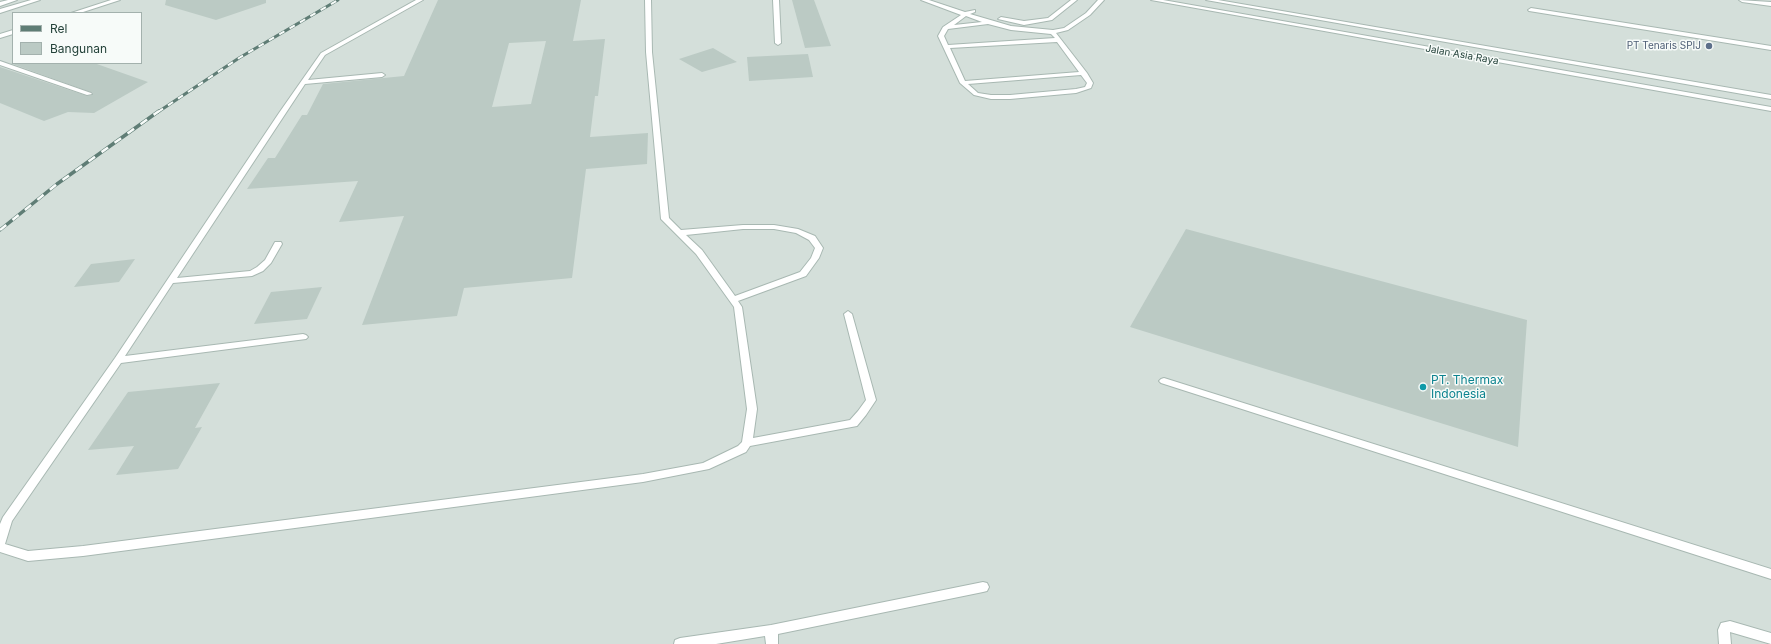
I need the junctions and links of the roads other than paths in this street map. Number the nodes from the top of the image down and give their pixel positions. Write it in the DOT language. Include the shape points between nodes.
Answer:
graph roads {
  1 [pos="14,0"];
  2 [pos="37,0"];
  3 [pos="117,0"];
  4 [pos="420,0"];
  5 [pos="648,0"];
  6 [pos="776,0"];
  7 [pos="924,0"];
  8 [pos="940,0"];
  9 [pos="1101,0"];
  10 [pos="1154,0"];
  11 [pos="1209,0"];
  12 [pos="1742,0"];
  13 [pos="1073,1"];
  14 [pos="0,4"];
  15 [pos="1771,4"];
  16 [pos="1531,10"];
  17 [pos="0,11"];
  18 [pos="973,11"];
  19 [pos="77,12"];
  20 [pos="964,15"];
  21 [pos="997,18"];
  22 [pos="988,22"];
  23 [pos="945,28"];
  24 [pos="12,32"];
  25 [pos="1053,32"];
  26 [pos="0,36"];
  27 [pos="1058,40"];
  28 [pos="778,43"];
  29 [pos="945,47"];
  30 [pos="1771,48"];
  31 [pos="0,63"];
  32 [pos="1084,73"];
  33 [pos="382,74"];
  34 [pos="304,82"];
  35 [pos="963,83"];
  36 [pos="89,94"];
  37 [pos="1771,97"];
  38 [pos="1771,109"];
  39 [pos="680,233"];
  40 [pos="278,244"];
  41 [pos="170,281"];
  42 [pos="733,300"];
  43 [pos="848,314"];
  44 [pos="303,337"];
  45 [pos="118,360"];
  46 [pos="1164,381"];
  47 [pos="747,443"];
  48 [pos="4,520"];
  49 [pos="0,543"];
  50 [pos="0,547"];
  51 [pos="1771,574"];
  52 [pos="983,587"];
  53 [pos="771,630"];
  54 [pos="1771,639"];
  55 [pos="680,644"];
  56 [pos="772,644"];
  57 [pos="1725,644"];
  1 -- 14 [label="lane"];
  2 -- 17 [label="lane"];
  3 -- 19 [label="lane"];
  4 -- 34 [label="lane" via="323,54"];
  5 -- 39 [label="lane" via="649,52 665,219"];
  6 -- 28 [label="lane"];
  7 -- 20 [label="lane"];
  8 -- 18 [label="lane"];
  9 -- 25 [label="lane" via="1088,14 1066,29"];
  10 -- 38 [label="lane, Jalan Asia Raya"];
  11 -- 37 [label="lane, Jalan Asia Raya"];
  12 -- 15 [label="lane"];
  13 -- 21 [label="lane" via="1050,19 1024,23"];
  16 -- 30 [label="lane"];
  18 -- 20 [label="lane"];
  18 -- 21 [label="lane"];
  20 -- 22 [label="lane"];
  20 -- 23 [label="lane"];
  21 -- 22 [label="lane"];
  22 -- 23 [label="lane"];
  22 -- 25 [label="lane" via="1011,28"];
  23 -- 29 [label="lane" via="941,36"];
  24 -- 26 [label="lane"];
  25 -- 27 [label="lane"];
  27 -- 29 [label="lane"];
  27 -- 32 [label="lane"];
  29 -- 35 [label="lane"];
  31 -- 36 [label="lane"];
  32 -- 35 [label="lane"];
  32 -- 35 [label="lane" via="1090,83 1088,88 1076,92 991,97 976,94"];
  33 -- 34 [label="lane"];
  34 -- 41 [label="lane"];
  39 -- 42 [label="lane" via="700,252"];
  39 -- 42 [label="lane" via="774,227 798,231 812,238 818,248 815,258 803,274"];
  40 -- 41 [label="lane" via="268,261 252,273"];
  41 -- 45 [label="lane"];
  42 -- 47 [label="lane" via="738,307 752,409"];
  43 -- 47 [label="lane" via="871,400 862,413 853,423"];
  44 -- 45 [label="lane"];
  45 -- 48 [label="lane"];
  46 -- 51 [label="lane"];
  47 -- 50 [label="lane" via="742,449 705,466 635,479 83,551 28,556"];
  48 -- 49 [label="lane"];
  52 -- 53 [label="lane"];
  53 -- 55 [label="lane"];
  53 -- 56 [label="lane"];
  54 -- 57 [label="lane" via="1730,626 1724,630"];
}
